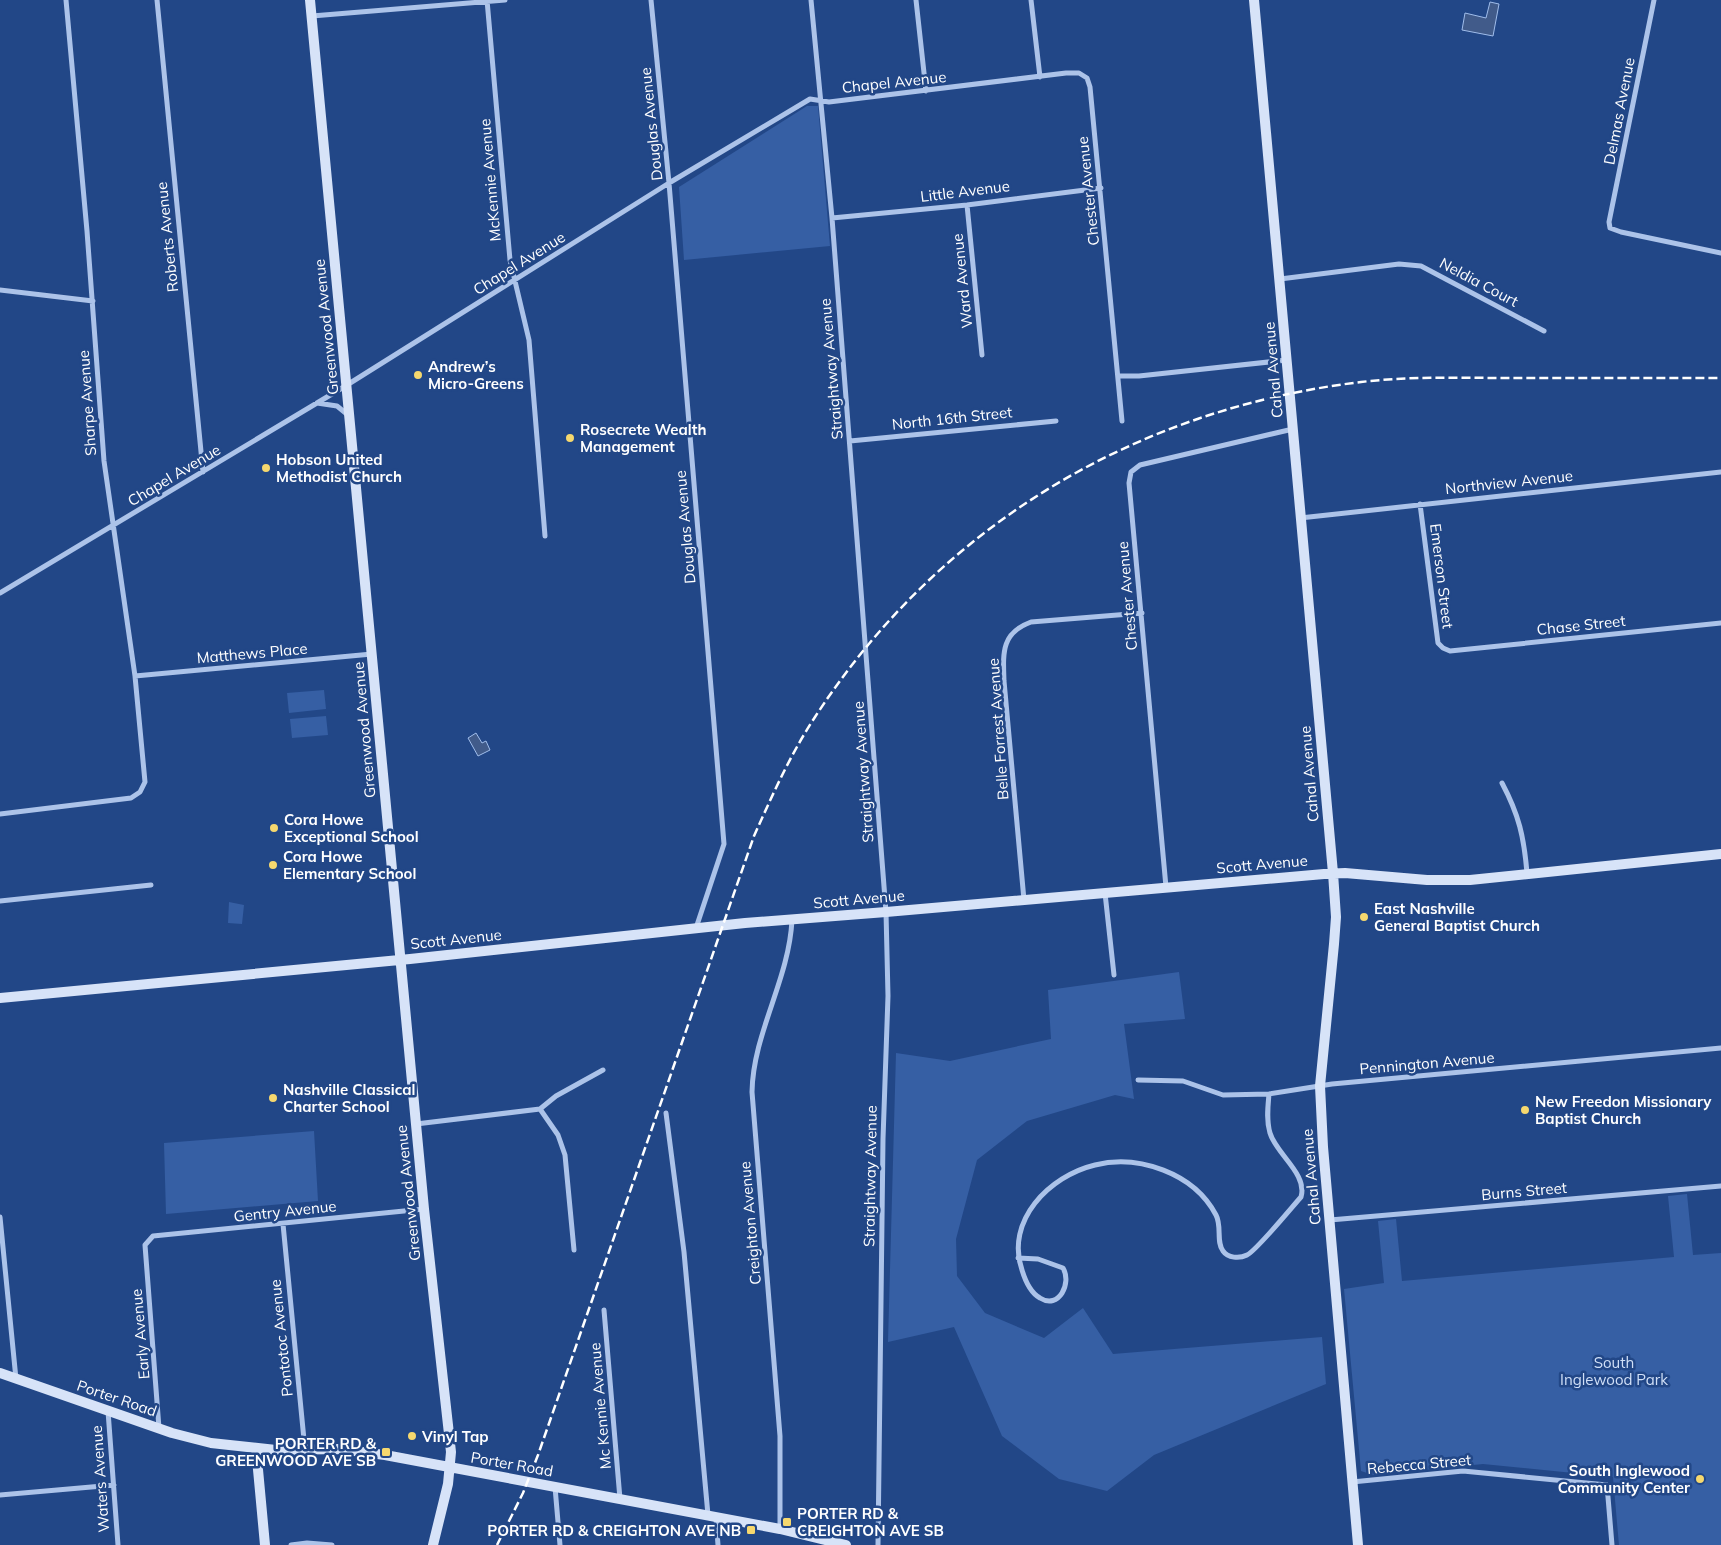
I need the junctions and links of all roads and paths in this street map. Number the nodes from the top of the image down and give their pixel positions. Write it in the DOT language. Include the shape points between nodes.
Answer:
graph roads {
  1 [pos="66,0"];
  2 [pos="157,0"];
  3 [pos="310,0"];
  4 [pos="505,0"];
  5 [pos="651,0"];
  6 [pos="811,0"];
  7 [pos="916,0"];
  8 [pos="1031,0"];
  9 [pos="1254,0"];
  10 [pos="1654,0"];
  11 [pos="488,1"];
  12 [pos="311,16"];
  13 [pos="1040,77"];
  14 [pos="1087,78"];
  15 [pos="926,91"];
  16 [pos="820,100"];
  17 [pos="669,183"];
  18 [pos="1101,188"];
  19 [pos="967,205"];
  20 [pos="832,218"];
  21 [pos="1721,253"];
  22 [pos="1280,279"];
  23 [pos="514,281"];
  24 [pos="0,290"];
  25 [pos="93,301"];
  26 [pos="1544,331"];
  27 [pos="982,355"];
  28 [pos="1286,360"];
  29 [pos="1118,376"];
  30 [pos="347,385"];
  31 [pos="317,404"];
  32 [pos="350,418"];
  33 [pos="1056,421"];
  34 [pos="1122,422"];
  35 [pos="1293,429"];
  36 [pos="850,441"];
  37 [pos="203,472"];
  38 [pos="1721,472"];
  39 [pos="1420,504"];
  40 [pos="1300,518"];
  41 [pos="114,526"];
  42 [pos="545,536"];
  43 [pos="0,593"];
  44 [pos="1142,613"];
  45 [pos="1721,623"];
  46 [pos="1443,648"];
  47 [pos="372,654"];
  48 [pos="135,676"];
  49 [pos="1502,783"];
  50 [pos="0,814"];
  51 [pos="1721,854"];
  52 [pos="1333,873"];
  53 [pos="1527,873"];
  54 [pos="151,885"];
  55 [pos="1166,887"];
  56 [pos="1105,892"];
  57 [pos="1024,900"];
  58 [pos="0,901"];
  59 [pos="886,912"];
  60 [pos="792,920"];
  61 [pos="696,928"];
  62 [pos="401,960"];
  63 [pos="1114,975"];
  64 [pos="0,998"];
  65 [pos="1721,1048"];
  66 [pos="603,1070"];
  67 [pos="1138,1080"];
  68 [pos="1320,1086"];
  69 [pos="1269,1094"];
  70 [pos="540,1109"];
  71 [pos="666,1113"];
  72 [pos="416,1124"];
  73 [pos="1721,1186"];
  74 [pos="424,1209"];
  75 [pos="0,1217"];
  76 [pos="1330,1220"];
  77 [pos="283,1224"];
  78 [pos="148,1240"];
  79 [pos="574,1250"];
  80 [pos="1018,1258"];
  81 [pos="604,1310"];
  82 [pos="0,1373"];
  83 [pos="16,1378"];
  84 [pos="108,1411"];
  85 [pos="159,1428"];
  86 [pos="256,1448"];
  87 [pos="305,1450"];
  88 [pos="451,1469"];
  89 [pos="1352,1482"];
  90 [pos="114,1485"];
  91 [pos="555,1487"];
  92 [pos="0,1495"];
  93 [pos="620,1500"];
  94 [pos="712,1516"];
  95 [pos="780,1529"];
  96 [pos="118,1545"];
  97 [pos="265,1545"];
  98 [pos="291,1545"];
  99 [pos="332,1545"];
  100 [pos="433,1545"];
  101 [pos="560,1545"];
  102 [pos="718,1545"];
  103 [pos="846,1545"];
  104 [pos="878,1545"];
  105 [pos="1358,1545"];
  106 [pos="1612,1545"];
  1 -- 25 [label="street, Sharpe Avenue"];
  2 -- 37 [label="street, Roberts Avenue"];
  3 -- 12 [label="street, Greenwood Avenue"];
  4 -- 11 [label="street"];
  5 -- 17 [label="street, Douglas Avenue"];
  6 -- 16 [label="street, Straightway Avenue"];
  7 -- 15 [label="street"];
  8 -- 13 [label="street"];
  9 -- 22 [label="street, Cahal Avenue"];
  10 -- 21 [label="street, Delmas Avenue" via="1610,228"];
  11 -- 12 [label="street"];
  11 -- 23 [label="street, McKennie Avenue"];
  12 -- 30 [label="street, Greenwood Avenue"];
  13 -- 14 [label="street, Chapel Avenue" via="1080,73"];
  13 -- 15 [label="street, Chapel Avenue"];
  14 -- 18 [label="street, Chester Avenue"];
  15 -- 16 [label="street, Chapel Avenue" via="829,102"];
  16 -- 17 [label="street, Chapel Avenue" via="810,99"];
  16 -- 20 [label="street, Straightway Avenue"];
  17 -- 23 [label="street, Chapel Avenue"];
  17 -- 61 [label="street, Douglas Avenue" via="724,844"];
  18 -- 19 [label="street, Little Avenue"];
  18 -- 29 [label="street, Chester Avenue"];
  19 -- 20 [label="street, Little Avenue"];
  19 -- 27 [label="street, Ward Avenue"];
  20 -- 36 [label="street, Straightway Avenue"];
  22 -- 26 [label="street, Neldia Court" via="1399,264 1421,266"];
  22 -- 28 [label="street, Cahal Avenue"];
  23 -- 30 [label="street, Chapel Avenue"];
  23 -- 42 [label="street, McKennie Avenue" via="529,340"];
  24 -- 25 [label="street"];
  25 -- 41 [label="street, Sharpe Avenue" via="104,461"];
  28 -- 29 [label="street"];
  28 -- 35 [label="street, Cahal Avenue"];
  29 -- 34 [label="street, Chester Avenue"];
  30 -- 31 [label="street, Chapel Avenue"];
  30 -- 32 [label="street, Greenwood Avenue"];
  31 -- 32 [label="street" via="337,406"];
  31 -- 37 [label="street, Chapel Avenue"];
  32 -- 47 [label="street, Greenwood Avenue"];
  33 -- 36 [label="street, North 16th Street"];
  35 -- 40 [label="street, Cahal Avenue"];
  35 -- 44 [label="street, Chester Avenue" via="1140,465 1130,472"];
  36 -- 59 [label="street, Straightway Avenue"];
  37 -- 41 [label="street, Chapel Avenue"];
  38 -- 39 [label="street, Northview Avenue"];
  39 -- 40 [label="street, Northview Avenue"];
  39 -- 46 [label="street, Emerson Street" via="1438,643"];
  40 -- 52 [label="street, Cahal Avenue"];
  41 -- 43 [label="street, Chapel Avenue"];
  41 -- 48 [label="street, Sharpe Avenue"];
  44 -- 55 [label="street, Chester Avenue"];
  44 -- 57 [label="street, Belle Forrest Avenue" via="1031,622 1019,626 1006,644 1004,681"];
  45 -- 46 [label="street, Chase Street" via="1450,651"];
  47 -- 48 [label="street, Matthews Place"];
  47 -- 62 [label="street, Greenwood Avenue"];
  48 -- 50 [label="street, Sharpe Avenue" via="144,782 140,792 131,798"];
  49 -- 53 [label="street" via="1516,810"];
  51 -- 53 [label="street, Scott Avenue"];
  52 -- 53 [label="street, Scott Avenue" via="1427,880 1470,880"];
  52 -- 55 [label="street, Scott Avenue"];
  52 -- 68 [label="street, Cahal Avenue" via="1336,918"];
  54 -- 58 [label="street"];
  55 -- 56 [label="street, Scott Avenue"];
  56 -- 57 [label="street, Scott Avenue"];
  56 -- 63 [label="street"];
  57 -- 59 [label="street, Scott Avenue"];
  59 -- 60 [label="street, Scott Avenue"];
  59 -- 104 [label="street, Straightway Avenue" via="888,996 882,1159"];
  60 -- 61 [label="street, Scott Avenue"];
  60 -- 95 [label="street, Creighton Avenue" via="789,952 754,1063 752,1085 780,1436"];
  61 -- 62 [label="street, Scott Avenue"];
  62 -- 64 [label="street, Scott Avenue"];
  62 -- 72 [label="street, Greenwood Avenue"];
  65 -- 68 [label="street, Pennington Avenue"];
  66 -- 70 [label="street" via="556,1096"];
  67 -- 69 [label="street, Pennington Avenue" via="1183,1081 1223,1096"];
  68 -- 69 [label="street, Pennington Avenue"];
  68 -- 76 [label="street, Cahal Avenue" via="1322,1147"];
  69 -- 80 [label="street" via="1269,1131 1275,1147 1304,1188 1301,1197 1248,1255 1233,1258 1224,1254 1220,1247 1216,1214 1204,1198 1186,1183 1153,1166 1113,1161 1076,1170 1048,1189 1025,1217 1019,1234"];
  70 -- 72 [label="street"];
  70 -- 79 [label="street" via="558,1135 565,1155"];
  71 -- 94 [label="street"];
  72 -- 74 [label="street, Greenwood Avenue"];
  73 -- 76 [label="street, Burns Street"];
  74 -- 77 [label="street, Gentry Avenue"];
  74 -- 88 [label="street, Greenwood Avenue"];
  75 -- 83 [label="street"];
  76 -- 89 [label="street, Cahal Avenue"];
  77 -- 78 [label="street, Gentry Avenue" via="153,1236"];
  77 -- 87 [label="street, Pontotoc Avenue"];
  78 -- 85 [label="street, Early Avenue" via="145,1245"];
  80 -- 80 [label="street" via="1024,1278 1040,1298 1048,1301 1064,1292 1068,1283 1064,1268 1038,1259"];
  81 -- 93 [label="street, Mc Kennie Avenue"];
  82 -- 83 [label="street, Porter Road"];
  83 -- 84 [label="street, Porter Road"];
  84 -- 85 [label="street, Porter Road"];
  84 -- 90 [label="street, Waters Avenue"];
  85 -- 86 [label="street, Porter Road" via="211,1443"];
  86 -- 87 [label="street, Porter Road"];
  86 -- 97 [label="street"];
  87 -- 88 [label="street, Porter Road" via="340,1449"];
  88 -- 91 [label="street, Porter Road"];
  88 -- 100 [label="street, Greenwood Avenue"];
  89 -- 105 [label="street, Cahal Avenue"];
  89 -- 106 [label="street, Rebecca Street" via="1463,1471 1606,1485"];
  90 -- 92 [label="street"];
  90 -- 96 [label="street, Waters Avenue"];
  91 -- 93 [label="street, Porter Road"];
  91 -- 101 [label="street"];
  93 -- 94 [label="street, Porter Road"];
  94 -- 95 [label="street, Porter Road"];
  94 -- 102 [label="street"];
  95 -- 103 [label="street, Porter Road"];
  98 -- 99 [label="street"];
}
